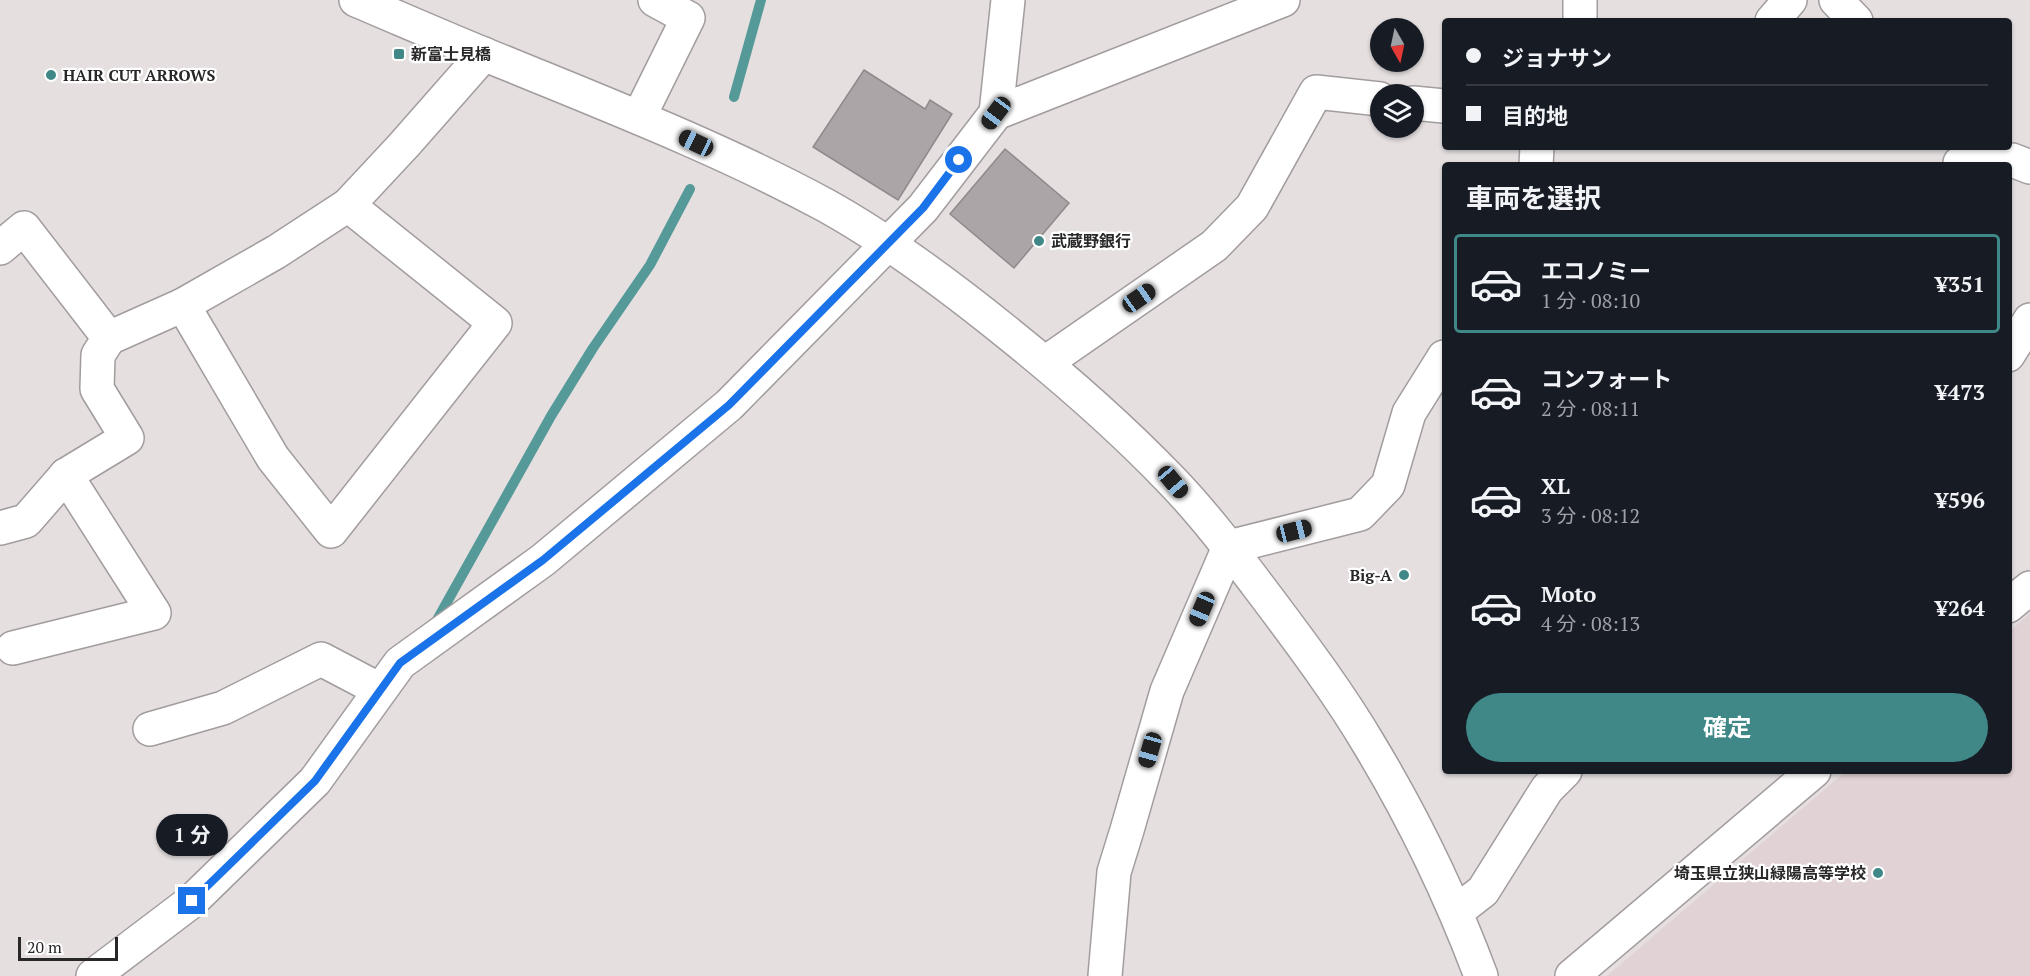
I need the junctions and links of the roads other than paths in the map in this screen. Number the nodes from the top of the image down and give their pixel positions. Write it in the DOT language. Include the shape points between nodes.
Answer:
graph roads {
  1 [pos="356,0"];
  2 [pos="655,0"];
  3 [pos="1008,0"];
  4 [pos="1283,0"];
  5 [pos="1580,0"];
  6 [pos="1790,0"];
  7 [pos="1836,0"];
  8 [pos="1580,18"];
  9 [pos="1775,18"];
  10 [pos="1853,18"];
  11 [pos="484,54"];
  12 [pos="1370,98"];
  13 [pos="1424,104"];
  14 [pos="1442,106"];
  15 [pos="996,113"];
  16 [pos="639,117"];
  17 [pos="1977,162"];
  18 [pos="2030,167"];
  19 [pos="348,205"];
  20 [pos="887,243"];
  21 [pos="0,248"];
  22 [pos="183,305"];
  23 [pos="2030,320"];
  24 [pos="109,338"];
  25 [pos="2012,349"];
  26 [pos="1442,360"];
  27 [pos="1045,363"];
  28 [pos="66,475"];
  29 [pos="0,528"];
  30 [pos="1229,547"];
  31 [pos="2030,588"];
  32 [pos="2012,603"];
  33 [pos="13,648"];
  34 [pos="380,690"];
  35 [pos="150,729"];
  36 [pos="1810,774"];
  37 [pos="1547,777"];
  38 [pos="1456,912"];
  39 [pos="1479,975"];
  40 [pos="93,976"];
  41 [pos="1105,976"];
  42 [pos="1572,976"];
  1 -- 11 [label="street"];
  2 -- 16 [label="street" via="688,18"];
  3 -- 15 [label="street"];
  4 -- 15 [label="street"];
  5 -- 8 [label="street"];
  6 -- 9 [label="street"];
  7 -- 10 [label="street"];
  11 -- 16 [label="street"];
  11 -- 19 [label="street"];
  12 -- 27 [label="street" via="1316,92 1252,207 1214,246"];
  13 -- 14 [label="street"];
  15 -- 20 [label="street" via="923,208"];
  16 -- 20 [label="street" via="772,178"];
  17 -- 18 [label="street" via="2012,160"];
  19 -- 22 [label="street"];
  19 -- 22 [label="street" via="495,323 331,531 273,458"];
  20 -- 27 [label="street"];
  20 -- 34 [label="street" via="729,405 543,560 400,663"];
  21 -- 24 [label="street" via="24,228"];
  22 -- 24 [label="street"];
  23 -- 25 [label="street"];
  24 -- 28 [label="street" via="98,355 98,389 128,438"];
  26 -- 30 [label="street" via="1409,413 1388,485 1360,514"];
  27 -- 30 [label="street" via="1140,448"];
  28 -- 29 [label="street" via="26,520"];
  28 -- 33 [label="street" via="154,613"];
  30 -- 38 [label="street" via="1306,650 1369,744 1414,823"];
  30 -- 41 [label="street" via="1167,691 1126,830 1114,872"];
  31 -- 32 [label="street"];
  34 -- 35 [label="street" via="321,659 223,708"];
  34 -- 40 [label="street" via="315,781 192,901"];
  36 -- 42 [label="street"];
  37 -- 38 [label="street" via="1483,891"];
  38 -- 39 [label="street"];
}
